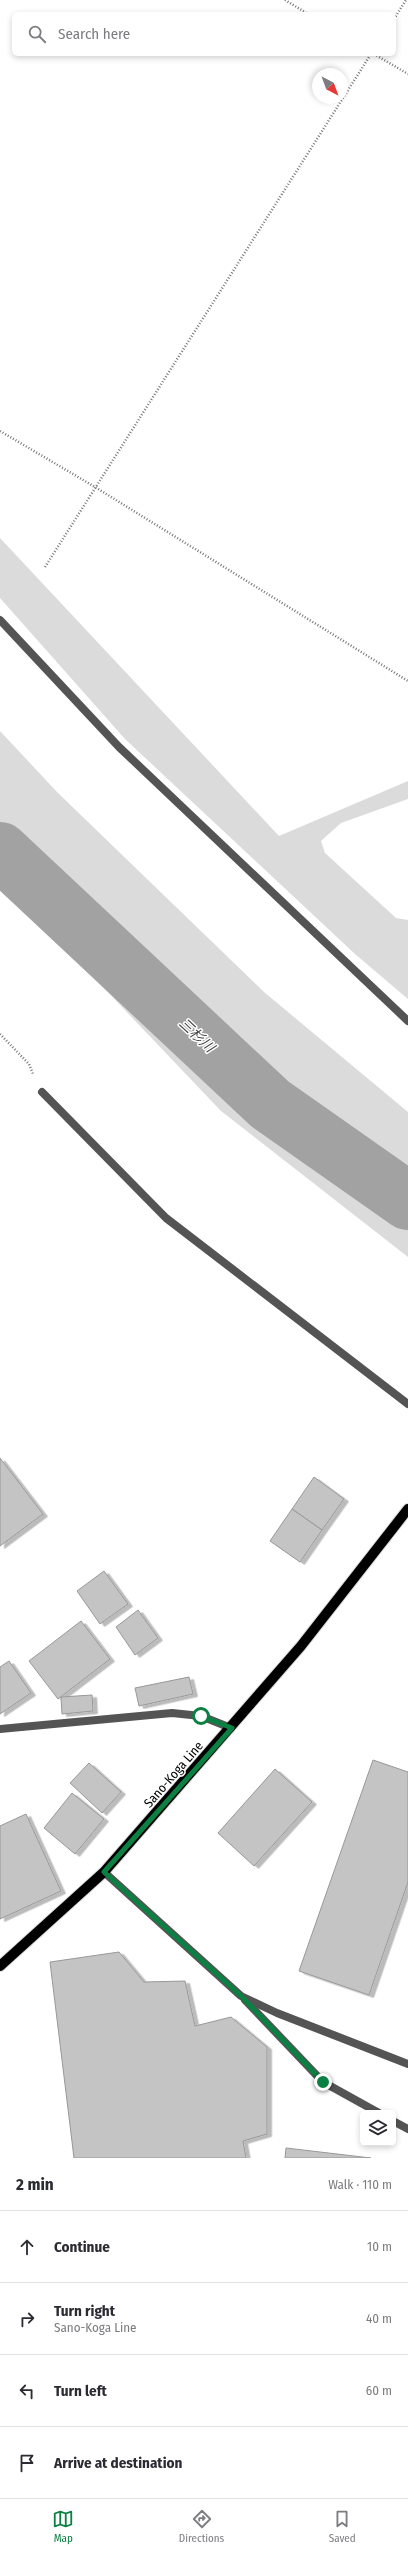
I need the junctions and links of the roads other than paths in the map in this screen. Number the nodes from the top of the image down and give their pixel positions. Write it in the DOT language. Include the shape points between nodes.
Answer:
graph roads {
  1 [pos="0,620"];
  2 [pos="408,1021"];
  3 [pos="42,1092"];
  4 [pos="408,1404"];
  5 [pos="408,1509"];
  6 [pos="232,1728"];
  7 [pos="0,1729"];
  8 [pos="104,1872"];
  9 [pos="0,1966"];
  10 [pos="241,1996"];
  11 [pos="408,2064"];
  12 [pos="374,2110"];
  13 [pos="396,2123"];
  14 [pos="408,2129"];
  1 -- 2 [label="street" via="119,747"];
  3 -- 4 [label="street" via="166,1218"];
  5 -- 6 [label="main road, Sano-Koga Line" via="301,1646"];
  6 -- 7 [label="street" via="201,1716 172,1713"];
  6 -- 8 [label="main road, Sano-Koga Line"];
  8 -- 9 [label="main road, Sano-Koga Line"];
  8 -- 10 [label="street"];
  10 -- 11 [label="street" via="277,2013"];
  10 -- 12 [label="street" via="323,2082"];
  13 -- 14 [label="street"];
}
